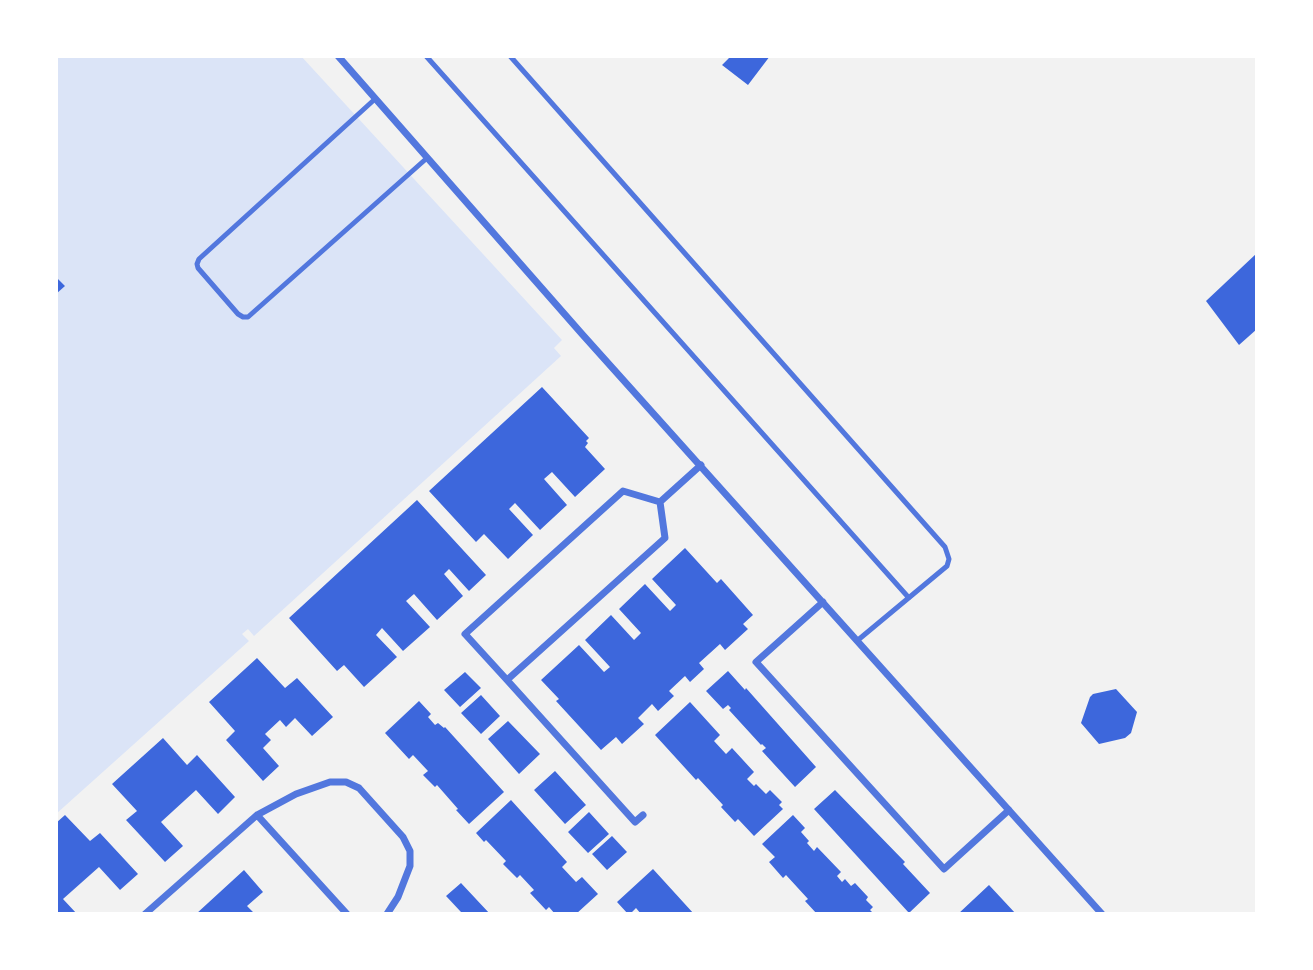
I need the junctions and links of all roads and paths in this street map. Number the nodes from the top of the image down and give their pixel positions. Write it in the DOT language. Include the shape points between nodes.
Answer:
graph roads {
  1 [pos="338,56"];
  2 [pos="426,56"];
  3 [pos="510,56"];
  4 [pos="375,99"];
  5 [pos="427,158"];
  6 [pos="701,465"];
  7 [pos="660,502"];
  8 [pos="909,597"];
  9 [pos="822,601"];
  10 [pos="858,640"];
  11 [pos="507,680"];
  12 [pos="1009,810"];
  13 [pos="257,815"];
  14 [pos="643,815"];
  15 [pos="145,914"];
  16 [pos="347,914"];
  17 [pos="387,914"];
  18 [pos="1102,914"];
  1 -- 4 [label="street"];
  2 -- 8 [label="lane"];
  3 -- 8 [label="lane" via="945,547 947,566"];
  4 -- 5 [label="street"];
  4 -- 5 [label="lane" via="200,259 198,268 238,314 248,317"];
  5 -- 6 [label="street"];
  6 -- 7 [label="street"];
  6 -- 9 [label="street"];
  7 -- 11 [label="street" via="665,538"];
  7 -- 11 [label="street" via="623,491 465,634"];
  8 -- 10 [label="lane"];
  9 -- 10 [label="street"];
  9 -- 12 [label="street" via="756,662 944,869"];
  10 -- 12 [label="street"];
  11 -- 14 [label="street" via="635,822"];
  12 -- 18 [label="street"];
  13 -- 15 [label="street"];
  13 -- 16 [label="street"];
  13 -- 17 [label="street" via="296,793 330,782 359,788 410,851 410,866"];
}
